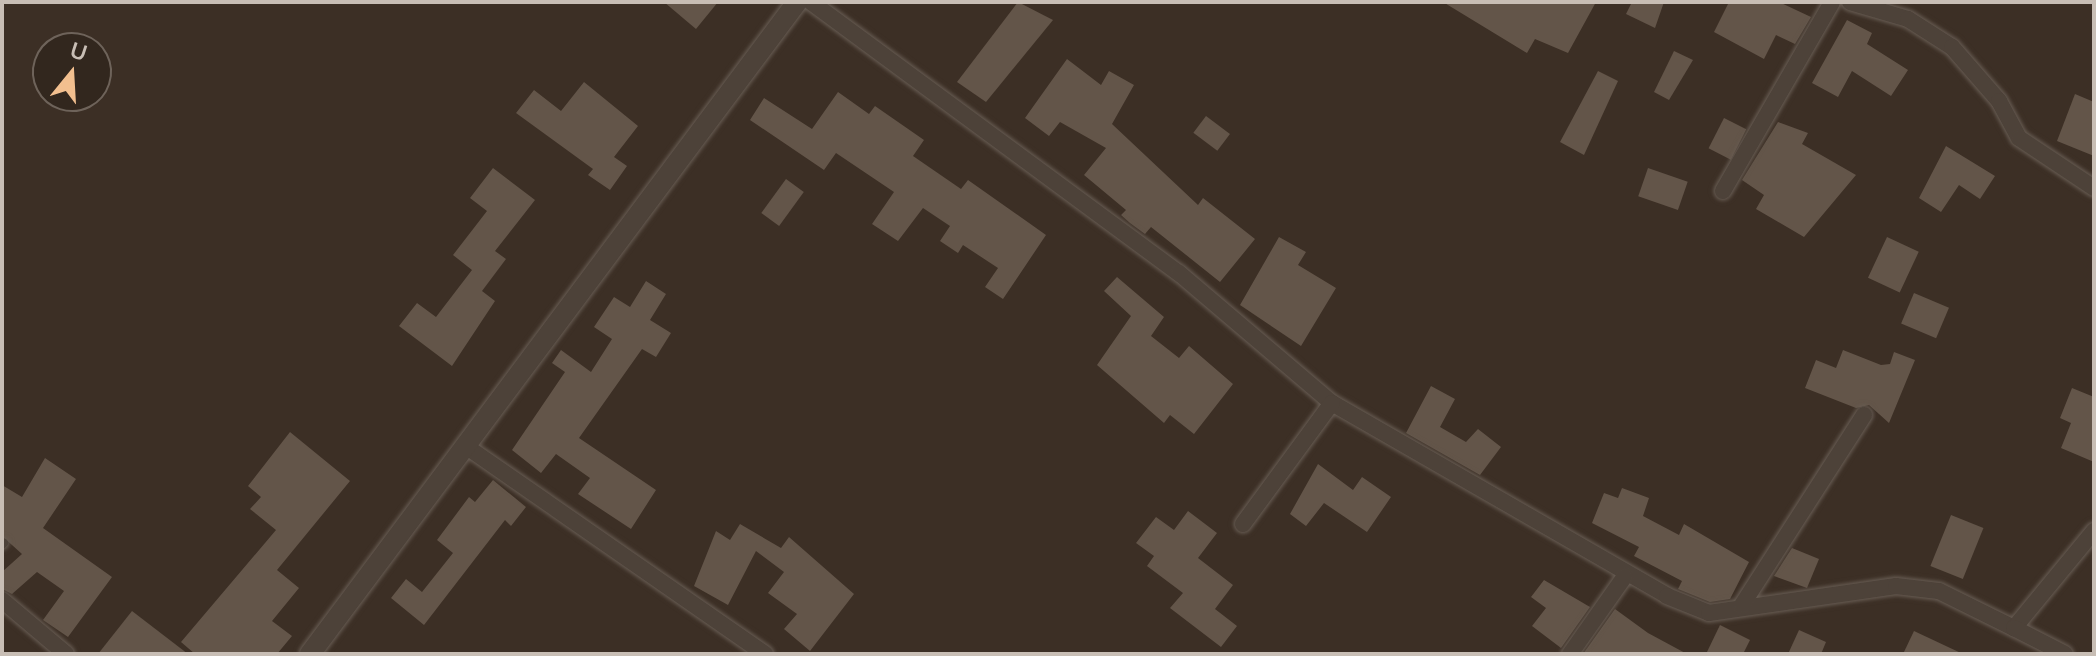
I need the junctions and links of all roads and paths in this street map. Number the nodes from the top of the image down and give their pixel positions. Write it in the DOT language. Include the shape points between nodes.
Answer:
graph roads {
  1 [pos="797,2"];
  2 [pos="811,2"];
  3 [pos="1832,2"];
  4 [pos="1850,2"];
  5 [pos="2094,188"];
  6 [pos="1723,191"];
  7 [pos="1332,403"];
  8 [pos="1864,415"];
  9 [pos="467,447"];
  10 [pos="1243,524"];
  11 [pos="2094,531"];
  12 [pos="1625,576"];
  13 [pos="2,600"];
  14 [pos="1742,605"];
  15 [pos="2014,628"];
  16 [pos="66,654"];
  17 [pos="310,654"];
  18 [pos="765,654"];
  19 [pos="1570,654"];
  20 [pos="2065,654"];
  1 -- 9 [label="street"];
  2 -- 7 [label="street" via="1179,273"];
  3 -- 6 [label="street"];
  4 -- 5 [label="street" via="1908,19 1952,47 1999,101 2019,138"];
  7 -- 10 [label="street"];
  7 -- 12 [label="street"];
  8 -- 14 [label="street"];
  9 -- 17 [label="street"];
  9 -- 18 [label="street"];
  11 -- 15 [label="street"];
  12 -- 14 [label="street" via="1709,613"];
  12 -- 19 [label="street"];
  13 -- 16 [label="street"];
  14 -- 15 [label="street" via="1896,586 1939,591"];
  15 -- 20 [label="street"];
}
